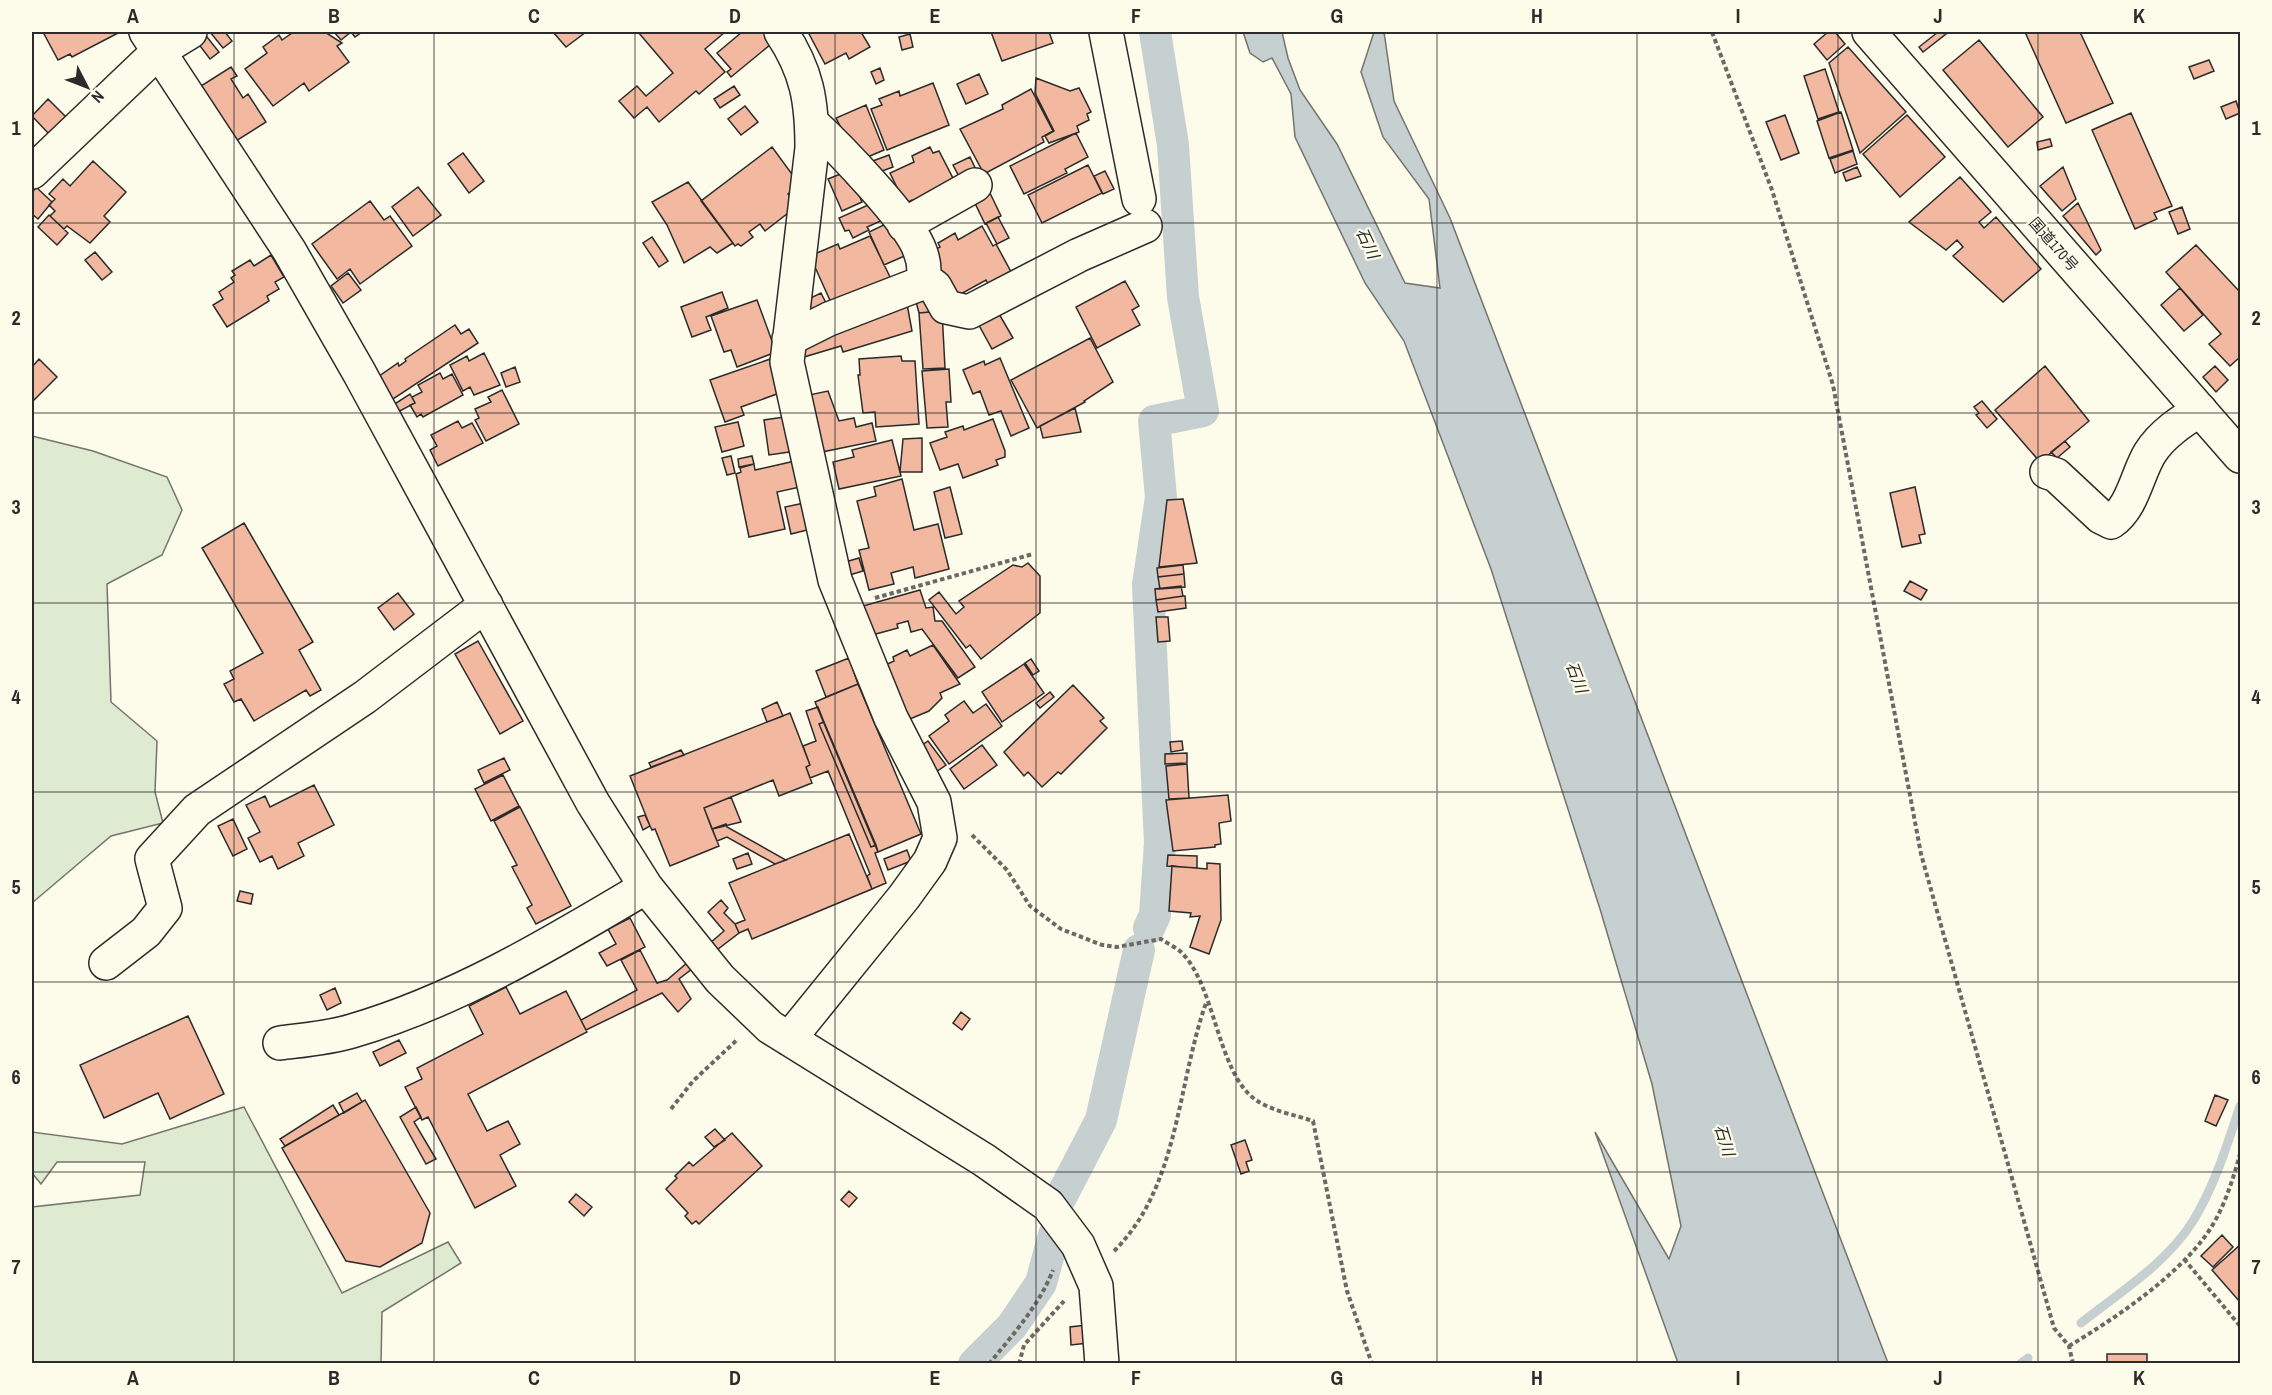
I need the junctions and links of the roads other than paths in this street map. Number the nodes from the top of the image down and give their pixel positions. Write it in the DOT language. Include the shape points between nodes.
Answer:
graph roads {
  1 [pos="190,32"];
  2 [pos="781,32"];
  3 [pos="1106,32"];
  4 [pos="1869,32"];
  5 [pos="153,41"];
  6 [pos="812,123"];
  7 [pos="43,146"];
  8 [pos="32,172"];
  9 [pos="975,185"];
  10 [pos="904,225"];
  11 [pos="923,278"];
  12 [pos="789,339"];
  13 [pos="2200,410"];
  14 [pos="2241,456"];
  15 [pos="2047,472"];
  16 [pos="486,605"];
  17 [pos="646,887"];
  18 [pos="106,963"];
  19 [pos="789,1039"];
  20 [pos="280,1043"];
  21 [pos="1102,1364"];
  1 -- 5 [label="main road"];
  2 -- 6 [label="main road" via="806,80"];
  3 -- 11 [label="main road" via="1142,213 1079,255 969,312 946,307 935,287"];
  4 -- 13 [label="main road, 国道170号"];
  5 -- 7 [label="main road"];
  5 -- 16 [label="main road" via="289,250"];
  6 -- 10 [label="main road"];
  6 -- 12 [label="main road"];
  7 -- 8 [label="main road"];
  9 -- 10 [label="main road"];
  10 -- 11 [label="main road" via="920,250"];
  11 -- 12 [label="main road" via="921,283"];
  12 -- 19 [label="main road" via="787,362 835,580 891,718 934,802 940,838 930,861 904,897"];
  13 -- 14 [label="main road, 国道170号"];
  13 -- 15 [label="main road" via="2175,426 2151,452 2126,504 2111,522 2056,475"];
  16 -- 17 [label="main road" via="593,803"];
  16 -- 18 [label="main road" via="365,697 196,810 152,859 165,908 146,932"];
  17 -- 19 [label="main road" via="720,979"];
  17 -- 20 [label="main road" via="529,956 401,1015 351,1032"];
  19 -- 21 [label="main road" via="984,1160 1047,1205 1078,1245 1096,1286"];
}
